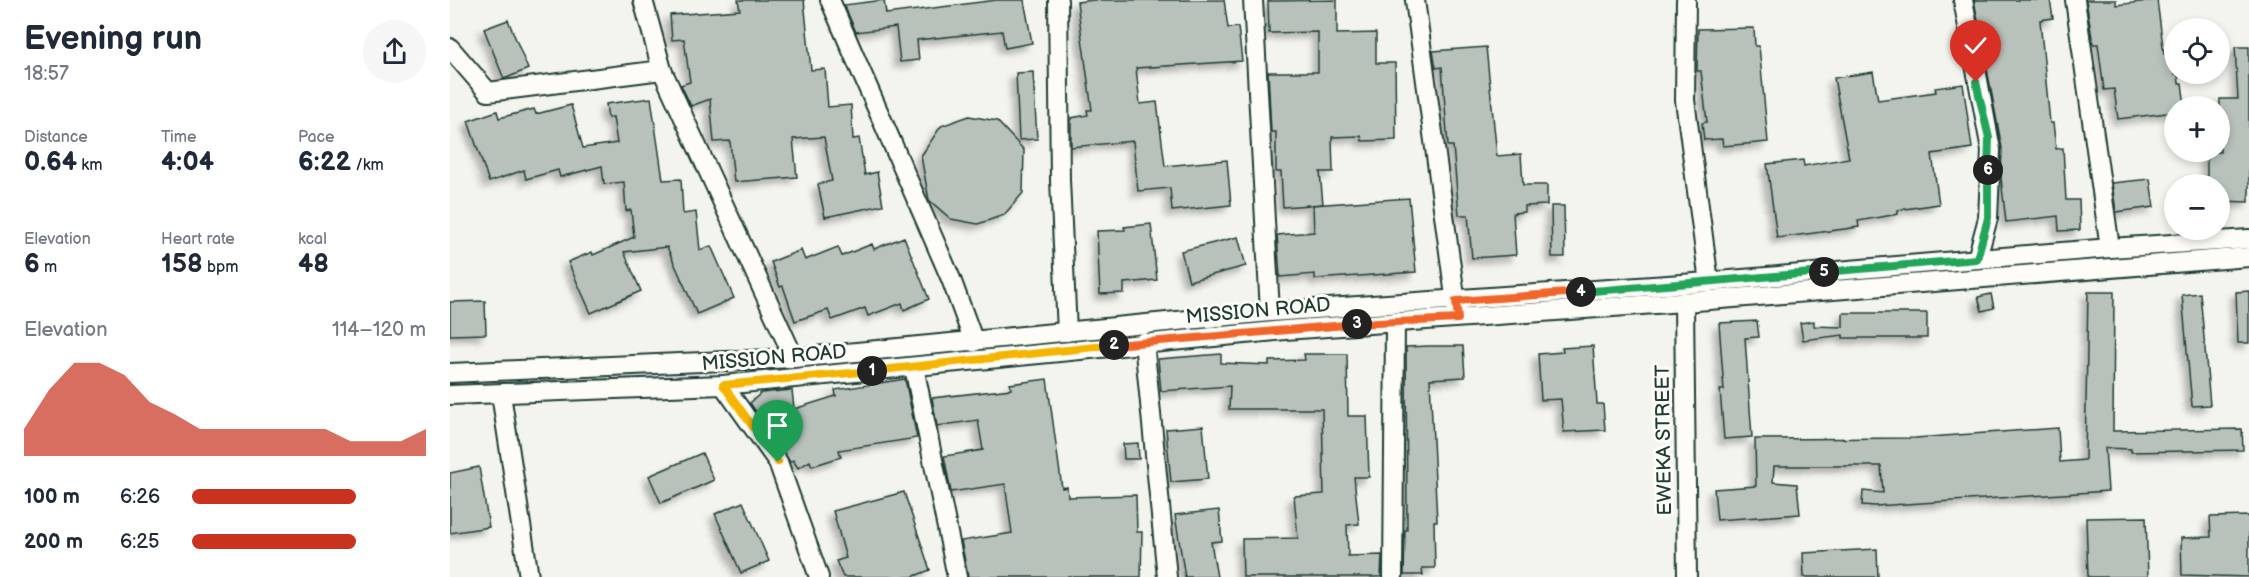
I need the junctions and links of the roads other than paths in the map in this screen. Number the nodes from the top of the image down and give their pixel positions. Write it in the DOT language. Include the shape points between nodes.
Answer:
graph roads {
  1 [pos="643,0"];
  2 [pos="830,0"];
  3 [pos="1058,0"];
  4 [pos="1253,0"];
  5 [pos="1415,0"];
  6 [pos="1686,0"];
  7 [pos="1963,0"];
  8 [pos="2075,0"];
  9 [pos="450,48"];
  10 [pos="662,70"];
  11 [pos="2249,239"];
  12 [pos="2110,248"];
  13 [pos="2249,257"];
  14 [pos="1977,259"];
  15 [pos="1709,282"];
  16 [pos="1684,302"];
  17 [pos="1457,310"];
  18 [pos="1270,312"];
  19 [pos="1395,322"];
  20 [pos="1067,332"];
  21 [pos="974,342"];
  22 [pos="1144,342"];
  23 [pos="794,358"];
  24 [pos="914,367"];
  25 [pos="450,373"];
  26 [pos="723,385"];
  27 [pos="501,394"];
  28 [pos="450,395"];
  29 [pos="529,577"];
  30 [pos="819,577"];
  31 [pos="957,577"];
  32 [pos="1167,577"];
  33 [pos="1393,577"];
  34 [pos="1687,577"];
  1 -- 10 [label="street"];
  2 -- 21 [label="street" via="951,279"];
  3 -- 20 [label="street"];
  4 -- 18 [label="street"];
  5 -- 17 [label="street"];
  6 -- 15 [label="street" via="1685,100"];
  7 -- 14 [label="street" via="1990,150 1988,218"];
  8 -- 12 [label="street"];
  9 -- 10 [label="street" via="488,92"];
  10 -- 23 [label="street"];
  11 -- 12 [label="street, MISSION ROAD"];
  12 -- 14 [label="street, MISSION ROAD"];
  13 -- 16 [label="street, MISSION ROAD"];
  14 -- 15 [label="street, MISSION ROAD"];
  15 -- 17 [label="street, MISSION ROAD"];
  16 -- 17 [label="street, MISSION ROAD"];
  16 -- 34 [label="street, EWEKA STREET"];
  17 -- 18 [label="street, MISSION ROAD"];
  17 -- 19 [label="street, MISSION ROAD"];
  18 -- 20 [label="street, MISSION ROAD"];
  19 -- 22 [label="street, MISSION ROAD"];
  19 -- 33 [label="street"];
  20 -- 21 [label="street, MISSION ROAD"];
  21 -- 23 [label="street, MISSION ROAD"];
  22 -- 24 [label="street, MISSION ROAD"];
  22 -- 32 [label="street"];
  23 -- 25 [label="street, MISSION ROAD"];
  24 -- 26 [label="street, MISSION ROAD"];
  24 -- 31 [label="street"];
  26 -- 27 [label="street, MISSION ROAD"];
  26 -- 30 [label="street" via="778,462"];
  27 -- 28 [label="street, MISSION ROAD"];
  27 -- 29 [label="street"];
}
